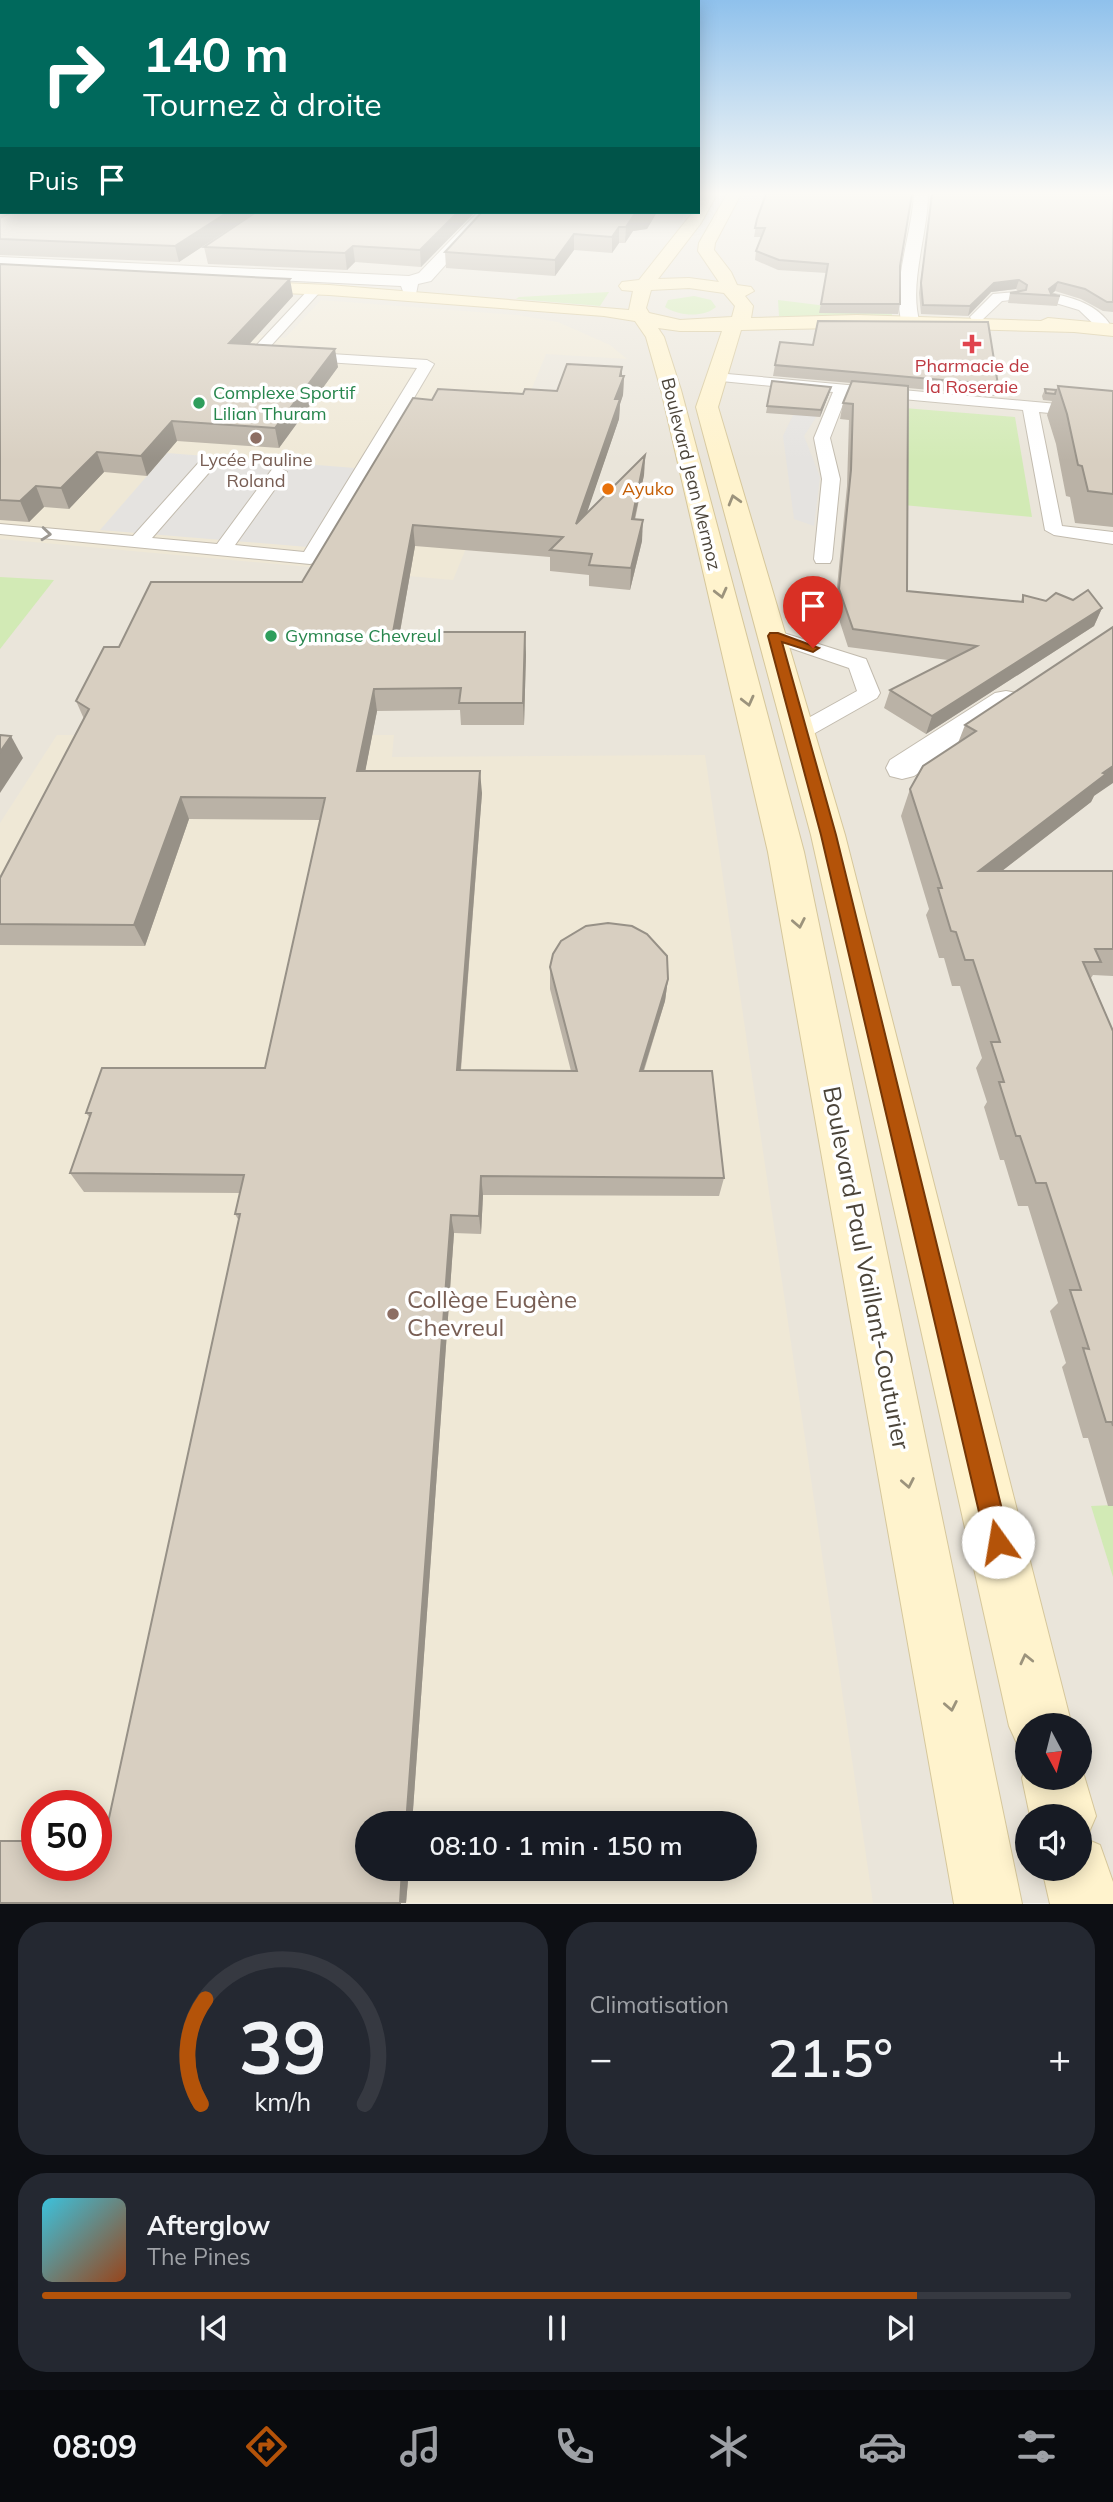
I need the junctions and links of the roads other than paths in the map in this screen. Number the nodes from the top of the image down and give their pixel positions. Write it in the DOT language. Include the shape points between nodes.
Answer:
graph roads {
  1 [pos="187,283"];
  2 [pos="372,283"];
  3 [pos="414,283"];
  4 [pos="727,283"];
  5 [pos="911,283"];
  6 [pos="410,285"];
  7 [pos="644,285"];
  8 [pos="616,287"];
  9 [pos="730,289"];
  10 [pos="322,290"];
  11 [pos="574,291"];
  12 [pos="769,296"];
  13 [pos="1016,296"];
  14 [pos="1054,298"];
  15 [pos="829,303"];
  16 [pos="641,317"];
  17 [pos="909,317"];
  18 [pos="977,317"];
  19 [pos="733,325"];
  20 [pos="1072,327"];
  21 [pos="1110,330"];
  22 [pos="716,377"];
  23 [pos="842,388"];
  24 [pos="1030,406"];
  25 [pos="1113,414"];
  26 [pos="207,464"];
  27 [pos="279,472"];
  28 [pos="0,529"];
  29 [pos="1113,538"];
  30 [pos="138,542"];
  31 [pos="222,550"];
  32 [pos="823,558"];
  33 [pos="752,635"];
  34 [pos="1025,687"];
  35 [pos="800,732"];
  36 [pos="902,768"];
  37 [pos="1038,1713"];
  38 [pos="1079,1881"];
  39 [pos="989,1903"];
  40 [pos="1084,1903"];
  1 -- 10 [label="main road"];
  2 -- 6 [label="street"];
  3 -- 6 [label="street"];
  4 -- 9 [label="main road, Boulevard Jean Mermoz"];
  5 -- 17 [label="street"];
  6 -- 10 [label="main road"];
  6 -- 11 [label="main road"];
  7 -- 8 [label="main road"];
  7 -- 9 [label="main road" via="688,283"];
  7 -- 16 [label="main road" via="637,308"];
  9 -- 12 [label="main road"];
  9 -- 19 [label="main road, Boulevard Jean Mermoz" via="744,306 741,320"];
  10 -- 16 [label="main road"];
  10 -- 31 [label="lane" via="256,354 427,364 310,558"];
  13 -- 18 [label="lane" via="999,297"];
  14 -- 21 [label="lane" via="1072,300 1091,310"];
  15 -- 17 [label="main road"];
  16 -- 19 [label="main road" via="674,327"];
  16 -- 33 [label="main road, Boulevard Jean Mermoz, one-way" via="655,337"];
  17 -- 18 [label="main road"];
  17 -- 19 [label="main road"];
  17 -- 20 [label="main road"];
  18 -- 20 [label="main road"];
  19 -- 22 [label="main road, Boulevard Jean Mermoz"];
  20 -- 21 [label="main road"];
  22 -- 23 [label="lane"];
  33 -- 22 [label="main road, Boulevard Jean Mermoz, one-way" via="708,407"];
  23 -- 24 [label="lane"];
  23 -- 32 [label="lane" via="822,438 831,479"];
  24 -- 25 [label="lane"];
  24 -- 29 [label="lane" via="1054,530"];
  26 -- 30 [label="lane"];
  27 -- 31 [label="lane"];
  28 -- 30 [label="lane, one-way"];
  30 -- 31 [label="lane"];
  33 -- 35 [label="main road"];
  33 -- 35 [label="lane" via="858,664 869,694"];
  33 -- 39 [label="main road, Boulevard Paul Vaillant-Couturier, one-way" via="786,852"];
  34 -- 36 [label="street"];
  37 -- 35 [label="main road, one-way"];
  38 -- 40 [label="main road"];
}
